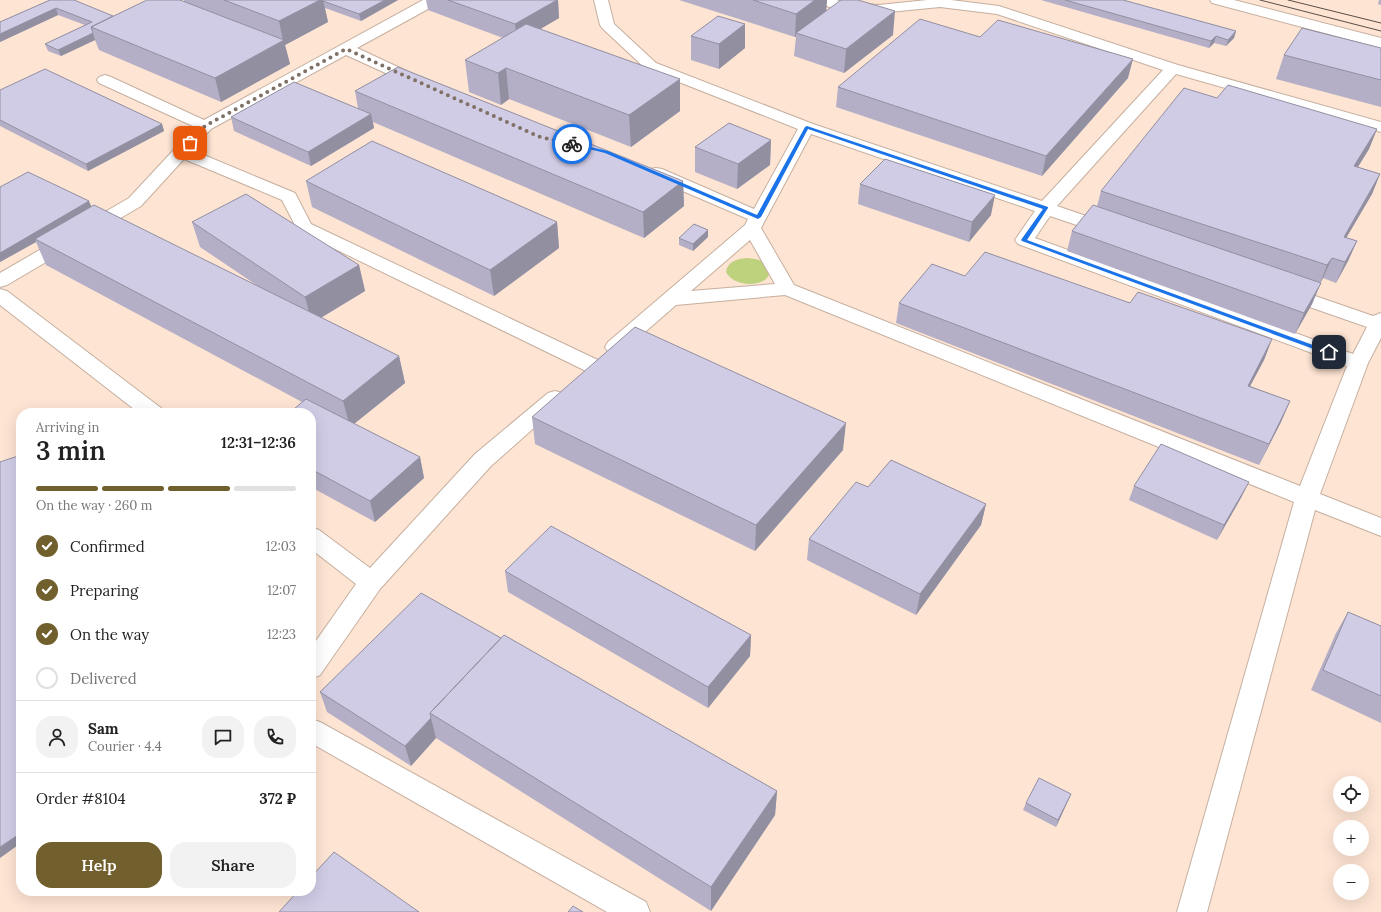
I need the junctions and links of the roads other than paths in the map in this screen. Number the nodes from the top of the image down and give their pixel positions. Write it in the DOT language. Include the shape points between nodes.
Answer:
graph roads {
  1 [pos="434,0"];
  2 [pos="602,0"];
  3 [pos="820,0"];
  4 [pos="1217,0"];
  5 [pos="1381,43"];
  6 [pos="346,49"];
  7 [pos="1173,68"];
  8 [pos="105,80"];
  9 [pos="432,88"];
  10 [pos="205,126"];
  11 [pos="807,127"];
  12 [pos="1381,127"];
  13 [pos="182,152"];
  14 [pos="643,168"];
  15 [pos="1046,208"];
  16 [pos="755,223"];
  17 [pos="1127,236"];
  18 [pos="0,281"];
  19 [pos="1268,285"];
  20 [pos="787,289"];
  21 [pos="0,295"];
  22 [pos="670,299"];
  23 [pos="1380,323"];
  24 [pos="1358,363"];
  25 [pos="593,366"];
  26 [pos="146,408"];
  27 [pos="1307,498"];
  28 [pos="1381,527"];
  29 [pos="316,540"];
  30 [pos="371,582"];
  31 [pos="316,661"];
  32 [pos="316,733"];
  33 [pos="635,912"];
  34 [pos="1192,912"];
  1 -- 6 [label="street"];
  2 -- 11 [label="street" via="607,25 651,66"];
  3 -- 7 [label="street" via="845,7 879,9 940,4 999,10"];
  4 -- 5 [label="street"];
  6 -- 9 [label="street"];
  6 -- 10 [label="street"];
  7 -- 12 [label="street"];
  7 -- 15 [label="street"];
  8 -- 10 [label="street"];
  10 -- 13 [label="street"];
  11 -- 15 [label="street"];
  11 -- 16 [label="street"];
  13 -- 18 [label="street" via="135,202"];
  13 -- 25 [label="street" via="289,197 304,227"];
  14 -- 16 [label="street"];
  15 -- 17 [label="street"];
  15 -- 24 [label="street" via="1024,240"];
  16 -- 20 [label="street"];
  16 -- 22 [label="street"];
  19 -- 23 [label="street"];
  20 -- 22 [label="street"];
  20 -- 27 [label="street"];
  21 -- 26 [label="street"];
  22 -- 25 [label="street"];
  23 -- 24 [label="street"];
  24 -- 27 [label="street"];
  25 -- 30 [label="street" via="483,460"];
  27 -- 28 [label="street"];
  27 -- 34 [label="street"];
  29 -- 30 [label="street"];
  30 -- 31 [label="street"];
  32 -- 33 [label="street"];
}
